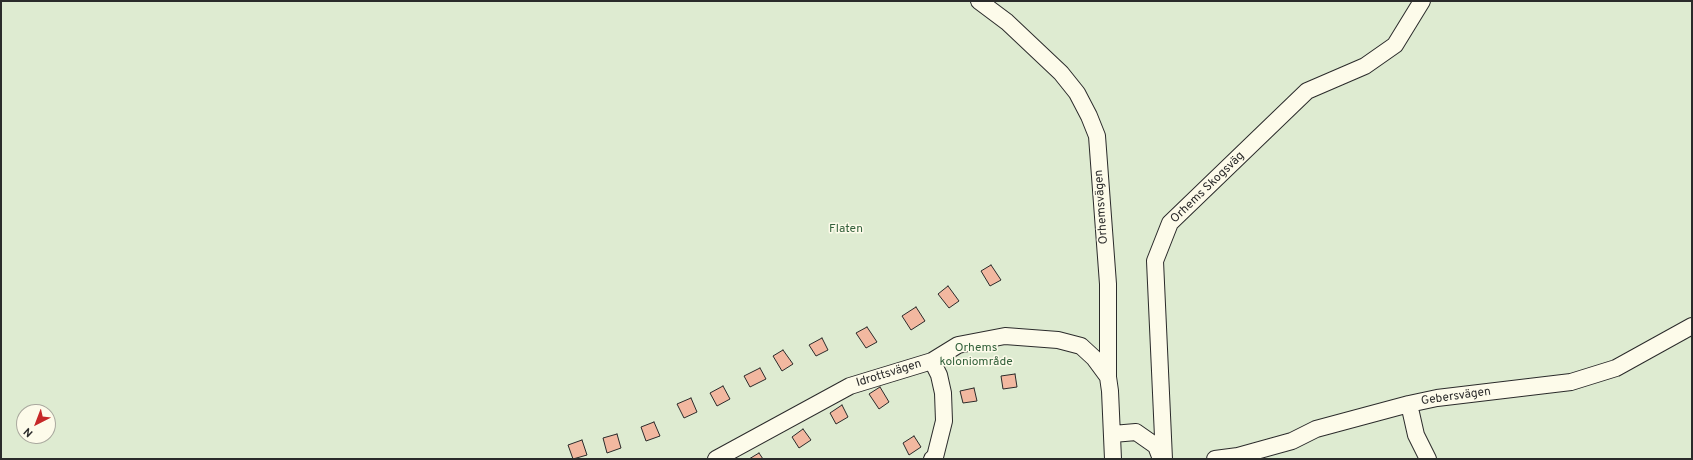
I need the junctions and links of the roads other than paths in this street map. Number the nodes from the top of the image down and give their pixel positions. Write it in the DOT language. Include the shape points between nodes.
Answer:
graph roads {
  1 [pos="979,1"];
  2 [pos="1422,1"];
  3 [pos="1692,326"];
  4 [pos="932,360"];
  5 [pos="1108,377"];
  6 [pos="1409,404"];
  7 [pos="1113,434"];
  8 [pos="716,459"];
  9 [pos="932,459"];
  10 [pos="1113,459"];
  11 [pos="1161,459"];
  12 [pos="1164,459"];
  13 [pos="1215,459"];
  14 [pos="1428,459"];
  1 -- 5 [label="street, Orhemsvägen" via="1007,22 1061,74 1077,93 1097,136 1108,284"];
  2 -- 12 [label="street, Orhems Skogsväg" via="1395,45 1365,66 1306,91 1170,223 1156,261"];
  3 -- 6 [label="street, Gebersvägen" via="1616,368 1571,382 1437,398"];
  4 -- 5 [label="street, Idrottsvägen" via="958,345 1005,336 1058,340 1081,346"];
  4 -- 8 [label="street, Idrottsvägen" via="850,386"];
  4 -- 9 [label="street" via="943,393 944,421 935,457"];
  5 -- 7 [label="street, Orhemsvägen"];
  6 -- 13 [label="street, Gebersvägen" via="1316,429 1292,441 1238,456"];
  6 -- 14 [label="street" via="1416,435"];
  7 -- 10 [label="street, Orhemsvägen"];
  7 -- 11 [label="street" via="1136,432 1156,446"];
}
